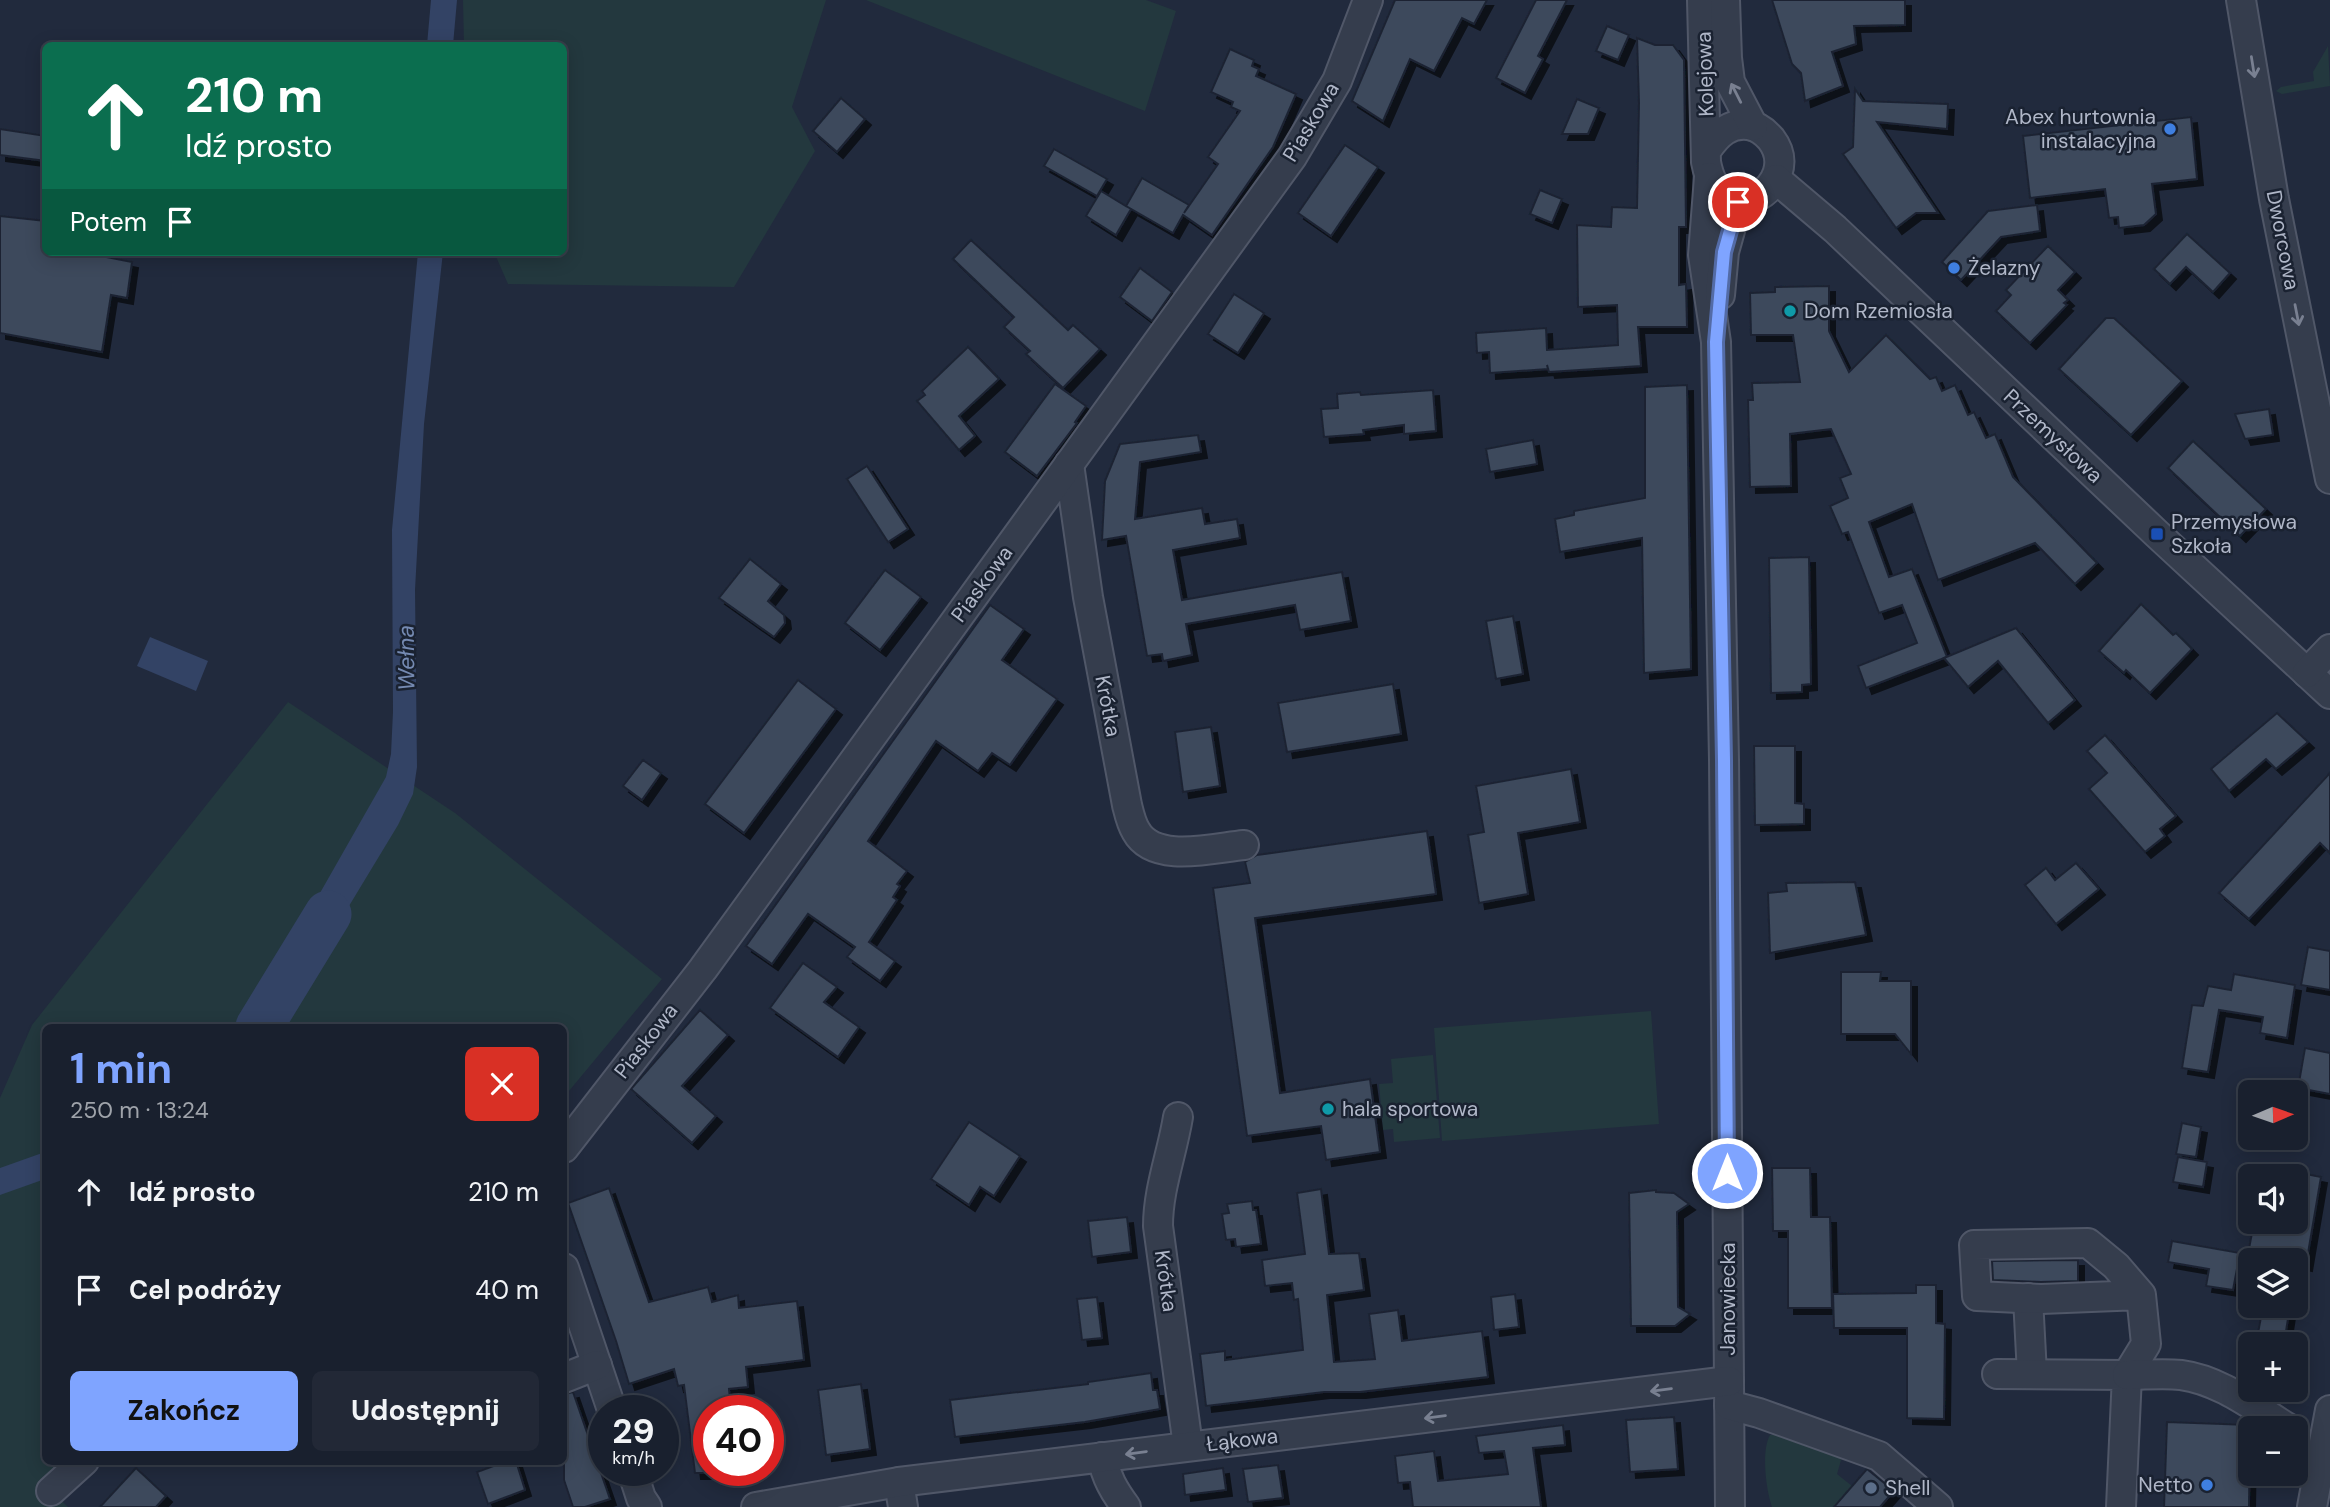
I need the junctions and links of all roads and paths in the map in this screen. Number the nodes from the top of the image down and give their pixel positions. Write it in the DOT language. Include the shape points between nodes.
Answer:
graph roads {
  1 [pos="1368,0"];
  2 [pos="1702,0"];
  3 [pos="1726,0"];
  4 [pos="2241,0"];
  5 [pos="1753,126"];
  6 [pos="1708,148"];
  7 [pos="1709,177"];
  8 [pos="1776,180"];
  9 [pos="1738,202"];
  10 [pos="1716,342"];
  11 [pos="1069,464"];
  12 [pos="2330,479"];
  13 [pos="2330,649"];
  14 [pos="2307,673"];
  15 [pos="2330,694"];
  16 [pos="1244,845"];
  17 [pos="1178,1117"];
  18 [pos="567,1144"];
  19 [pos="567,1277"];
  20 [pos="2141,1294"];
  21 [pos="2028,1298"];
  22 [pos="597,1365"];
  23 [pos="1997,1374"];
  24 [pos="2032,1374"];
  25 [pos="2127,1375"];
  26 [pos="567,1377"];
  27 [pos="1729,1393"];
  28 [pos="607,1395"];
  29 [pos="2330,1410"];
  30 [pos="2267,1416"];
  31 [pos="2308,1435"];
  32 [pos="2325,1438"];
  33 [pos="1188,1446"];
  34 [pos="1102,1457"];
  35 [pos="80,1465"];
  36 [pos="637,1486"];
  37 [pos="51,1491"];
  38 [pos="901,1494"];
  39 [pos="1732,1504"];
  40 [pos="647,1507"];
  41 [pos="757,1507"];
  42 [pos="1126,1507"];
  43 [pos="1938,1507"];
  44 [pos="2121,1507"];
  45 [pos="2312,1507"];
  1 -- 11 [label="street, Piaskowa" via="1337,80 1292,157"];
  2 -- 6 [label="street, Kolejowa"];
  5 -- 3 [label="street, Kolejowa, one-way" via="1731,82"];
  4 -- 12 [label="street, Dworcowa, one-way" via="2274,199"];
  5 -- 6 [label="street" via="1729,128"];
  5 -- 8 [label="street" via="1773,142"];
  6 -- 7 [label="street"];
  7 -- 9 [label="street" via="1725,197"];
  7 -- 10 [label="street, Janowiecka" via="1703,255"];
  8 -- 9 [label="street" via="1759,196"];
  8 -- 14 [label="street, Przemysłowa" via="1835,229"];
  9 -- 10 [label="street" via="1724,252"];
  10 -- 27 [label="street, Janowiecka"];
  11 -- 16 [label="street, Krótka" via="1088,597 1136,832 1152,847 1171,852"];
  11 -- 18 [label="street, Piaskowa" via="703,969"];
  13 -- 14 [label="street"];
  14 -- 15 [label="street, Przemysłowa"];
  17 -- 33 [label="street, Krótka" via="1158,1204 1158,1226"];
  19 -- 22 [label="street"];
  20 -- 21 [label="street"];
  20 -- 21 [label="street" via="2088,1243 1974,1245 1977,1296"];
  20 -- 25 [label="street" via="2146,1344"];
  21 -- 24 [label="street"];
  22 -- 26 [label="street"];
  22 -- 28 [label="street"];
  23 -- 24 [label="street"];
  24 -- 25 [label="street"];
  25 -- 30 [label="street" via="2181,1375 2201,1380"];
  25 -- 44 [label="street"];
  27 -- 33 [label="street, Łąkowa, one-way"];
  27 -- 39 [label="street, Janowiecka"];
  27 -- 43 [label="street" via="1759,1413 1879,1456"];
  29 -- 32 [label="street"];
  31 -- 32 [label="street"];
  32 -- 45 [label="street"];
  33 -- 34 [label="street, Łąkowa, one-way"];
  34 -- 38 [label="street, Łąkowa"];
  34 -- 42 [label="street"];
  35 -- 37 [label="street"];
  36 -- 40 [label="street"];
  38 -- 41 [label="street, Łąkowa"];
}
